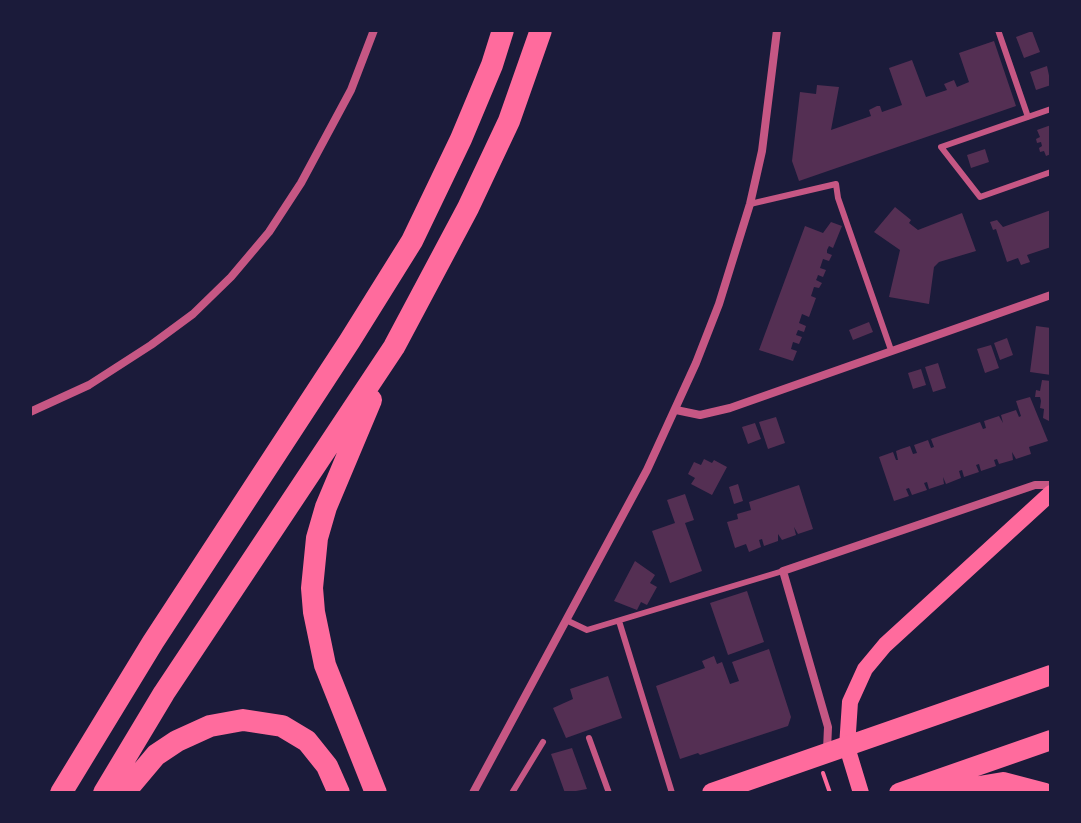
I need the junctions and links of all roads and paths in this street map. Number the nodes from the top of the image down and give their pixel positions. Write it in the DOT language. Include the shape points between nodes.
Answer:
graph roads {
  1 [pos="374,30"];
  2 [pos="503,30"];
  3 [pos="541,30"];
  4 [pos="777,30"];
  5 [pos="998,30"];
  6 [pos="1051,109"];
  7 [pos="1028,117"];
  8 [pos="1051,172"];
  9 [pos="750,204"];
  10 [pos="1051,295"];
  11 [pos="394,347"];
  12 [pos="891,350"];
  13 [pos="676,410"];
  14 [pos="30,412"];
  15 [pos="1051,485"];
  16 [pos="1051,493"];
  17 [pos="783,571"];
  18 [pos="566,620"];
  19 [pos="619,621"];
  20 [pos="1051,675"];
  21 [pos="589,738"];
  22 [pos="1051,740"];
  23 [pos="543,742"];
  24 [pos="832,757"];
  25 [pos="476,792"];
  26 [pos="61,793"];
  27 [pos="104,793"];
  28 [pos="124,793"];
  29 [pos="339,793"];
  30 [pos="376,793"];
  31 [pos="512,793"];
  32 [pos="609,793"];
  33 [pos="672,793"];
  34 [pos="712,793"];
  35 [pos="830,793"];
  36 [pos="861,793"];
  37 [pos="899,793"];
  38 [pos="937,793"];
  39 [pos="1045,793"];
  1 -- 14 [label="street" via="351,90 301,183 231,277 151,345 89,385"];
  2 -- 26 [label="highway" via="461,139 412,241"];
  3 -- 11 [label="highway" via="509,121"];
  4 -- 9 [label="street"];
  5 -- 7 [label="lane"];
  6 -- 7 [label="lane"];
  7 -- 8 [label="lane" via="941,147 980,197"];
  9 -- 12 [label="lane" via="836,184"];
  9 -- 13 [label="street" via="719,304"];
  10 -- 12 [label="street"];
  11 -- 27 [label="highway" via="164,693"];
  11 -- 30 [label="highway" via="329,499 313,571 314,612 325,665"];
  12 -- 13 [label="street" via="730,408 700,415"];
  13 -- 18 [label="street"];
  15 -- 17 [label="street" via="1035,485"];
  16 -- 24 [label="main road" via="874,657 857,683"];
  17 -- 19 [label="lane"];
  17 -- 24 [label="street"];
  18 -- 19 [label="lane" via="587,630"];
  18 -- 25 [label="street"];
  19 -- 33 [label="lane"];
  20 -- 24 [label="highway"];
  21 -- 32 [label="lane"];
  22 -- 37 [label="highway"];
  23 -- 31 [label="lane"];
  24 -- 34 [label="highway"];
  24 -- 35 [label="path"];
  24 -- 36 [label="main road"];
  28 -- 29 [label="highway" via="156,755 177,741 210,726 243,720 282,726 307,741"];
  38 -- 39 [label="highway" via="1003,782"];
}
